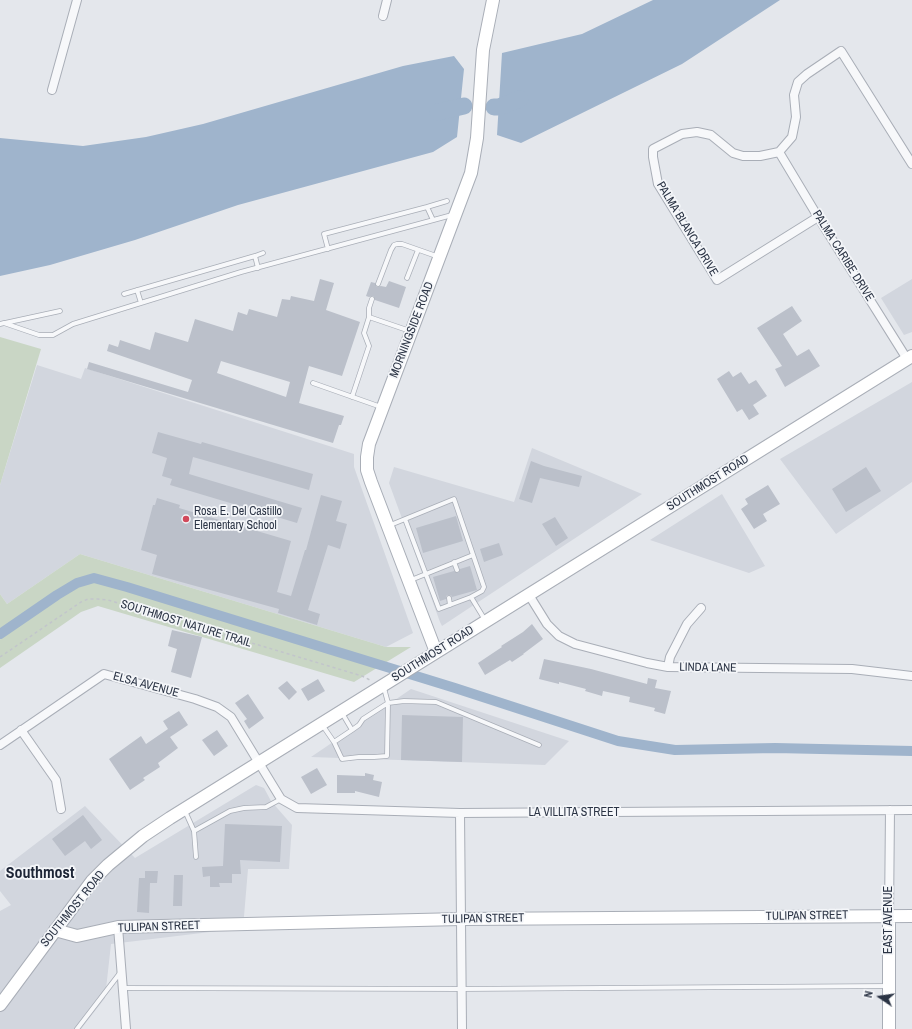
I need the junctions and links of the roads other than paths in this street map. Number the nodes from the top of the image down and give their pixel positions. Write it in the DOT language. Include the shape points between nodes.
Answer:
graph roads {
  1 [pos="78,0"];
  2 [pos="387,0"];
  3 [pos="492,0"];
  4 [pos="382,16"];
  5 [pos="52,90"];
  6 [pos="779,152"];
  7 [pos="912,164"];
  8 [pos="447,201"];
  9 [pos="428,207"];
  10 [pos="456,214"];
  11 [pos="818,217"];
  12 [pos="432,220"];
  13 [pos="328,249"];
  14 [pos="418,250"];
  15 [pos="263,253"];
  16 [pos="254,256"];
  17 [pos="440,258"];
  18 [pos="258,268"];
  19 [pos="407,278"];
  20 [pos="378,284"];
  21 [pos="137,290"];
  22 [pos="124,294"];
  23 [pos="372,299"];
  24 [pos="141,303"];
  25 [pos="60,311"];
  26 [pos="369,317"];
  27 [pos="2,324"];
  28 [pos="412,332"];
  29 [pos="910,358"];
  30 [pos="313,383"];
  31 [pos="352,397"];
  32 [pos="383,408"];
  33 [pos="405,519"];
  34 [pos="388,526"];
  35 [pos="473,555"];
  36 [pos="454,562"];
  37 [pos="440,568"];
  38 [pos="457,570"];
  39 [pos="426,574"];
  40 [pos="442,575"];
  41 [pos="409,581"];
  42 [pos="463,594"];
  43 [pos="529,594"];
  44 [pos="472,597"];
  45 [pos="449,598"];
  46 [pos="465,599"];
  47 [pos="450,604"];
  48 [pos="701,608"];
  49 [pos="485,622"];
  50 [pos="431,655"];
  51 [pos="668,667"];
  52 [pos="912,676"];
  53 [pos="383,685"];
  54 [pos="388,703"];
  55 [pos="341,711"];
  56 [pos="322,724"];
  57 [pos="22,730"];
  58 [pos="352,730"];
  59 [pos="334,742"];
  60 [pos="0,745"];
  61 [pos="539,745"];
  62 [pos="259,762"];
  63 [pos="281,799"];
  64 [pos="61,809"];
  65 [pos="184,809"];
  66 [pos="890,810"];
  67 [pos="912,810"];
  68 [pos="460,813"];
  69 [pos="194,831"];
  70 [pos="196,857"];
  71 [pos="889,916"];
  72 [pos="912,916"];
  73 [pos="461,920"];
  74 [pos="118,927"];
  75 [pos="55,930"];
  76 [pos="122,971"];
  77 [pos="889,986"];
  78 [pos="123,988"];
  79 [pos="461,989"];
  80 [pos="0,1005"];
  81 [pos="77,1029"];
  82 [pos="126,1029"];
  83 [pos="462,1029"];
  84 [pos="889,1029"];
  1 -- 5 [label="street"];
  2 -- 4 [label="street"];
  3 -- 10 [label="street, MORNINGSIDE ROAD" via="483,50 474,156 471,173"];
  6 -- 7 [label="street" via="792,137 796,117 794,95 798,82 841,51"];
  6 -- 11 [label="street, PALMA CARIBE DRIVE"];
  6 -- 11 [label="street, PALMA BLANCA DRIVE" via="743,156 733,153 711,135 697,132 682,134 659,146 653,150 653,157 658,184 717,280"];
  8 -- 9 [label="lane"];
  9 -- 12 [label="lane"];
  9 -- 13 [label="lane" via="324,234"];
  10 -- 12 [label="lane"];
  10 -- 17 [label="street, MORNINGSIDE ROAD"];
  11 -- 29 [label="street, PALMA CARIBE DRIVE"];
  12 -- 13 [label="lane"];
  13 -- 18 [label="lane"];
  14 -- 17 [label="lane"];
  14 -- 19 [label="lane"];
  14 -- 20 [label="lane" via="402,244 394,245"];
  15 -- 16 [label="lane"];
  16 -- 18 [label="lane"];
  16 -- 21 [label="lane"];
  17 -- 28 [label="street, MORNINGSIDE ROAD"];
  18 -- 24 [label="lane"];
  21 -- 22 [label="lane"];
  21 -- 24 [label="lane"];
  23 -- 26 [label="lane"];
  24 -- 27 [label="lane" via="73,324 53,335 39,335"];
  25 -- 27 [label="lane"];
  26 -- 28 [label="lane"];
  26 -- 31 [label="lane" via="364,333 369,346"];
  28 -- 32 [label="street, MORNINGSIDE ROAD"];
  29 -- 43 [label="street, SOUTHMOST ROAD"];
  30 -- 31 [label="lane"];
  31 -- 32 [label="lane"];
  32 -- 34 [label="street, MORNINGSIDE ROAD" via="366,457 367,470"];
  33 -- 34 [label="lane"];
  33 -- 35 [label="lane" via="454,499"];
  33 -- 39 [label="lane"];
  34 -- 41 [label="street, MORNINGSIDE ROAD"];
  35 -- 36 [label="lane"];
  35 -- 44 [label="lane" via="484,587"];
  36 -- 37 [label="lane"];
  36 -- 38 [label="lane"];
  37 -- 39 [label="lane"];
  37 -- 40 [label="lane"];
  39 -- 41 [label="lane"];
  39 -- 47 [label="lane" via="439,608"];
  41 -- 50 [label="street, MORNINGSIDE ROAD"];
  42 -- 46 [label="lane"];
  43 -- 49 [label="street, SOUTHMOST ROAD"];
  43 -- 51 [label="street, LINDA LANE" via="547,624 559,636 575,644"];
  44 -- 46 [label="lane"];
  44 -- 49 [label="lane"];
  45 -- 47 [label="lane"];
  46 -- 47 [label="lane"];
  48 -- 51 [label="street" via="687,624 670,656"];
  49 -- 50 [label="street, SOUTHMOST ROAD"];
  50 -- 53 [label="street, SOUTHMOST ROAD"];
  51 -- 52 [label="street, LINDA LANE" via="852,669"];
  53 -- 54 [label="lane"];
  53 -- 55 [label="street, SOUTHMOST ROAD"];
  54 -- 58 [label="lane"];
  54 -- 59 [label="lane" via="387,756 342,759"];
  54 -- 61 [label="lane" via="436,702"];
  55 -- 56 [label="street, SOUTHMOST ROAD"];
  55 -- 58 [label="lane"];
  56 -- 59 [label="lane"];
  56 -- 62 [label="street, SOUTHMOST ROAD"];
  57 -- 60 [label="street, ELSA AVENUE"];
  57 -- 62 [label="street, ELSA AVENUE" via="104,674 217,707 231,717"];
  57 -- 64 [label="street" via="56,780"];
  58 -- 59 [label="lane"];
  62 -- 63 [label="street"];
  62 -- 65 [label="street, SOUTHMOST ROAD"];
  63 -- 68 [label="street, LA VILLITA STREET" via="297,808"];
  63 -- 69 [label="lane" via="266,807 230,811"];
  65 -- 69 [label="lane"];
  65 -- 75 [label="street, SOUTHMOST ROAD" via="143,836 108,865 92,881"];
  66 -- 67 [label="street, LA VILLITA STREET"];
  66 -- 68 [label="street, LA VILLITA STREET"];
  66 -- 71 [label="street, EAST AVENUE"];
  68 -- 73 [label="street"];
  69 -- 70 [label="lane"];
  71 -- 72 [label="street, TULIPAN STREET"];
  71 -- 73 [label="street, TULIPAN STREET"];
  71 -- 77 [label="street, EAST AVENUE"];
  73 -- 74 [label="street, TULIPAN STREET"];
  73 -- 79 [label="street"];
  74 -- 75 [label="street, TULIPAN STREET" via="78,936"];
  74 -- 76 [label="street"];
  75 -- 80 [label="street, SOUTHMOST ROAD"];
  76 -- 78 [label="street"];
  76 -- 81 [label="lane"];
  77 -- 79 [label="lane"];
  77 -- 84 [label="street, EAST AVENUE"];
  78 -- 79 [label="lane"];
  78 -- 82 [label="street"];
  79 -- 83 [label="street"];
}
